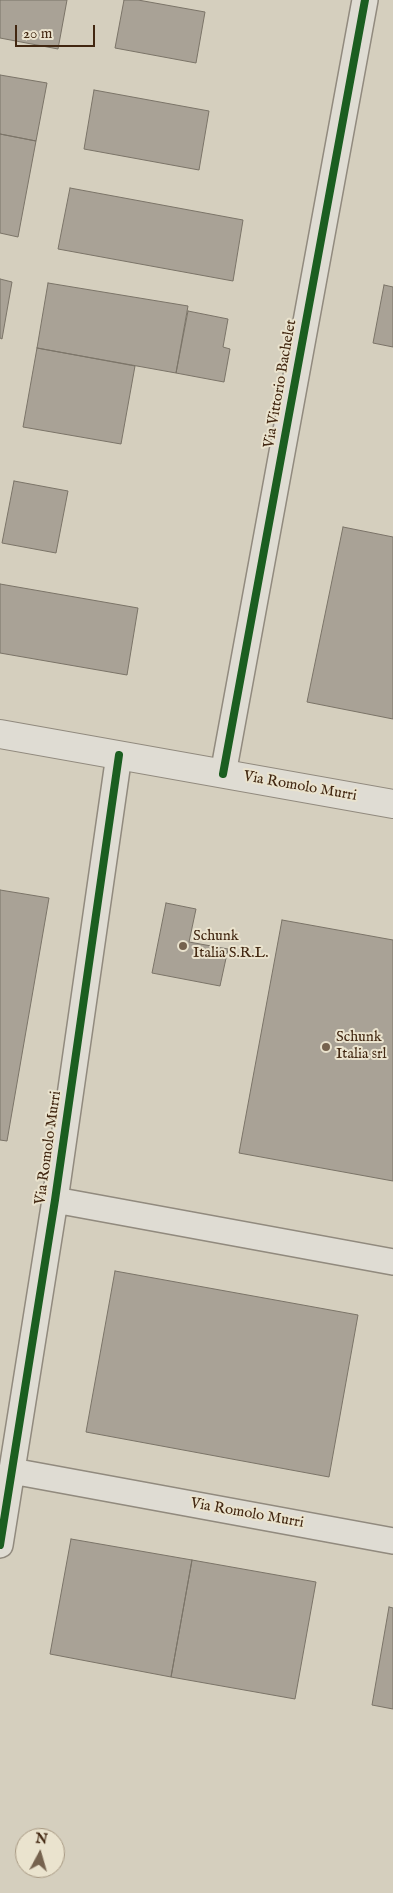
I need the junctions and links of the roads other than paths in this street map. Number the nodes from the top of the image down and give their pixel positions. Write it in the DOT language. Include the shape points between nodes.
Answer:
graph roads {
  1 [pos="365,0"];
  2 [pos="0,734"];
  3 [pos="119,755"];
  4 [pos="224,774"];
  5 [pos="393,804"];
  6 [pos="55,1200"];
  7 [pos="393,1262"];
  8 [pos="12,1471"];
  9 [pos="393,1540"];
  10 [pos="0,1545"];
  1 -- 4 [label="street, Via Vittorio Bachelet"];
  2 -- 3 [label="street, Via Romolo Murri"];
  3 -- 4 [label="street, Via Romolo Murri"];
  3 -- 6 [label="street, Via Romolo Murri"];
  4 -- 5 [label="street, Via Romolo Murri"];
  6 -- 7 [label="street, Via Romolo Murri"];
  6 -- 8 [label="street, Via Romolo Murri"];
  8 -- 9 [label="street, Via Romolo Murri"];
  8 -- 10 [label="street, Via Romolo Murri"];
}
